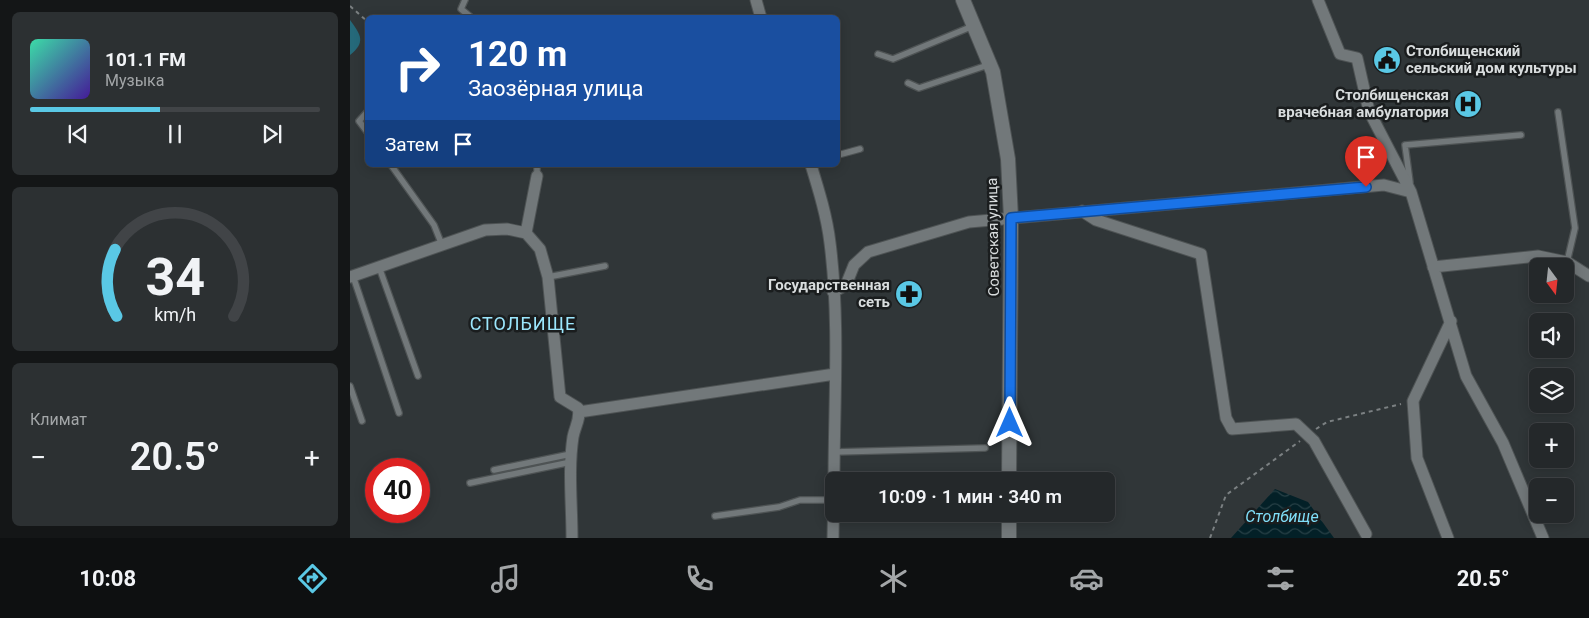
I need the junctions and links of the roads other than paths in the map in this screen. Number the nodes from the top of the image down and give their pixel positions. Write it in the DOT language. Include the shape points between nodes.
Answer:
graph roads {
  1 [pos="465,0"];
  2 [pos="756,0"];
  3 [pos="963,0"];
  4 [pos="1318,0"];
  5 [pos="468,15"];
  6 [pos="760,15"];
  7 [pos="974,26"];
  8 [pos="878,54"];
  9 [pos="990,64"];
  10 [pos="908,83"];
  11 [pos="1558,112"];
  12 [pos="365,114"];
  13 [pos="365,129"];
  14 [pos="1520,135"];
  15 [pos="860,149"];
  16 [pos="840,154"];
  17 [pos="392,167"];
  18 [pos="812,167"];
  19 [pos="537,171"];
  20 [pos="1411,192"];
  21 [pos="1082,211"];
  22 [pos="1011,218"];
  23 [pos="526,232"];
  24 [pos="442,245"];
  25 [pos="1548,258"];
  26 [pos="1568,258"];
  27 [pos="605,266"];
  28 [pos="1574,266"];
  29 [pos="379,267"];
  30 [pos="1433,267"];
  31 [pos="1589,276"];
  32 [pos="352,277"];
  33 [pos="548,277"];
  34 [pos="834,292"];
  35 [pos="1451,321"];
  36 [pos="835,374"];
  37 [pos="418,376"];
  38 [pos="350,386"];
  39 [pos="579,412"];
  40 [pos="399,413"];
  41 [pos="362,420"];
  42 [pos="985,448"];
  43 [pos="834,452"];
  44 [pos="571,458"];
  45 [pos="494,470"];
  46 [pos="834,472"];
  47 [pos="1009,472"];
  48 [pos="470,484"];
  49 [pos="825,500"];
  50 [pos="715,516"];
  51 [pos="833,522"];
  52 [pos="1009,522"];
  53 [pos="1366,534"];
  54 [pos="572,538"];
  55 [pos="833,538"];
  56 [pos="1008,538"];
  57 [pos="1448,538"];
  58 [pos="1543,538"];
  1 -- 5 [label="lane" via="461,9"];
  2 -- 6 [label="street"];
  3 -- 7 [label="street, Советская улица"];
  4 -- 20 [label="street" via="1340,54 1357,58 1368,111"];
  7 -- 8 [label="lane" via="893,59"];
  7 -- 9 [label="street, Советская улица"];
  9 -- 10 [label="lane" via="919,88"];
  9 -- 22 [label="street, Советская улица" via="1008,159"];
  11 -- 26 [label="lane" via="1575,228"];
  12 -- 13 [label="lane" via="359,121"];
  14 -- 20 [label="lane" via="1405,145"];
  15 -- 16 [label="lane"];
  17 -- 24 [label="lane" via="434,225"];
  18 -- 34 [label="street" via="830,243"];
  19 -- 23 [label="street"];
  20 -- 21 [label="street" via="1384,185"];
  20 -- 30 [label="street"];
  21 -- 22 [label="street"];
  21 -- 53 [label="street" via="1096,220 1201,254 1226,418 1232,429 1296,424 1314,441"];
  22 -- 34 [label="street" via="969,222 868,252 854,264 846,285"];
  22 -- 47 [label="street, Советская улица"];
  23 -- 24 [label="street" via="485,230"];
  23 -- 33 [label="street" via="540,249"];
  24 -- 29 [label="street"];
  25 -- 30 [label="street" via="1538,256"];
  27 -- 33 [label="lane"];
  28 -- 31 [label="street"];
  29 -- 32 [label="street"];
  29 -- 37 [label="lane"];
  30 -- 35 [label="street"];
  32 -- 40 [label="lane"];
  33 -- 39 [label="street" via="560,398 578,408"];
  34 -- 36 [label="street"];
  35 -- 57 [label="street" via="1413,401 1417,458"];
  35 -- 58 [label="street" via="1466,376 1503,444"];
  36 -- 39 [label="street"];
  36 -- 43 [label="street"];
  38 -- 41 [label="lane"];
  39 -- 44 [label="street"];
  42 -- 43 [label="lane"];
  43 -- 46 [label="street"];
  44 -- 45 [label="lane"];
  44 -- 48 [label="lane"];
  44 -- 54 [label="street"];
  49 -- 50 [label="lane" via="800,500 780,507"];
  51 -- 55 [label="street"];
  52 -- 56 [label="street"];
}
